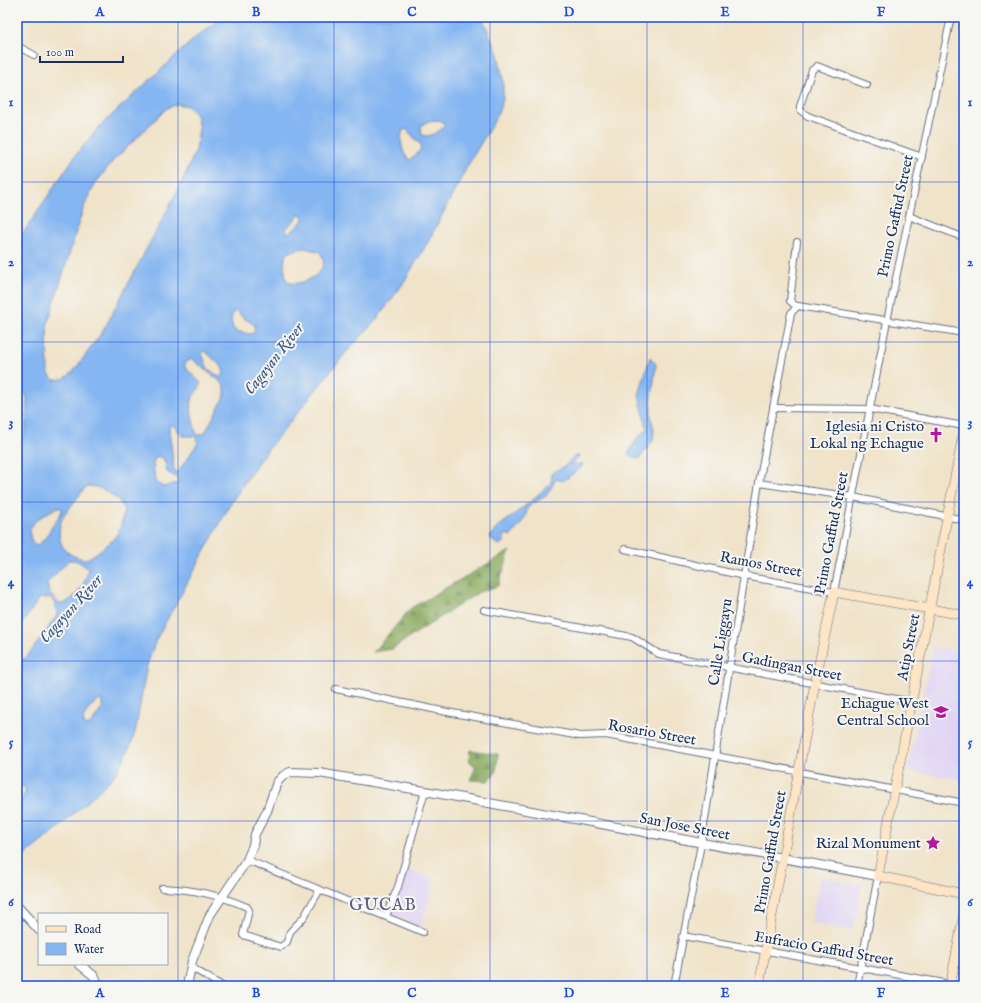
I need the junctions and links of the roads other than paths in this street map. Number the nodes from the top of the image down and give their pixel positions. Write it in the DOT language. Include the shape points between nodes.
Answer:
graph roads {
  1 [pos="951,17"];
  2 [pos="17,46"];
  3 [pos="34,54"];
  4 [pos="867,85"];
  5 [pos="922,157"];
  6 [pos="910,216"];
  7 [pos="962,237"];
  8 [pos="797,242"];
  9 [pos="797,306"];
  10 [pos="887,321"];
  11 [pos="964,333"];
  12 [pos="773,408"];
  13 [pos="870,410"];
  14 [pos="964,426"];
  15 [pos="964,430"];
  16 [pos="759,483"];
  17 [pos="852,498"];
  18 [pos="947,516"];
  19 [pos="964,520"];
  20 [pos="625,549"];
  21 [pos="744,576"];
  22 [pos="834,592"];
  23 [pos="930,608"];
  24 [pos="484,610"];
  25 [pos="964,615"];
  26 [pos="730,667"];
  27 [pos="814,683"];
  28 [pos="336,688"];
  29 [pos="912,702"];
  30 [pos="714,757"];
  31 [pos="798,772"];
  32 [pos="895,790"];
  33 [pos="424,791"];
  34 [pos="964,803"];
  35 [pos="701,844"];
  36 [pos="247,860"];
  37 [pos="783,860"];
  38 [pos="878,876"];
  39 [pos="162,888"];
  40 [pos="319,890"];
  41 [pos="964,894"];
  42 [pos="222,897"];
  43 [pos="17,906"];
  44 [pos="964,914"];
  45 [pos="386,916"];
  46 [pos="38,929"];
  47 [pos="423,932"];
  48 [pos="683,936"];
  49 [pos="765,952"];
  50 [pos="80,965"];
  51 [pos="191,967"];
  52 [pos="861,967"];
  53 [pos="950,985"];
  54 [pos="100,986"];
  55 [pos="187,986"];
  56 [pos="222,986"];
  57 [pos="674,986"];
  58 [pos="759,986"];
  59 [pos="857,986"];
  60 [pos="961,986"];
  1 -- 5 [label="street, Primo Gaffud Street"];
  2 -- 3 [label="street"];
  4 -- 5 [label="street" via="818,66 812,70 800,110 808,116"];
  5 -- 6 [label="street, Primo Gaffud Street"];
  6 -- 7 [label="street"];
  6 -- 10 [label="street, Primo Gaffud Street"];
  8 -- 9 [label="street" via="790,301"];
  9 -- 10 [label="street"];
  9 -- 12 [label="street, Calle Liggayu" via="791,313"];
  10 -- 11 [label="street"];
  10 -- 13 [label="street, Primo Gaffud Street"];
  12 -- 13 [label="street"];
  12 -- 16 [label="street, Calle Liggayu"];
  13 -- 14 [label="street"];
  13 -- 17 [label="street, Primo Gaffud Street"];
  15 -- 18 [label="main road, Atip Street"];
  16 -- 17 [label="street"];
  16 -- 21 [label="street, Calle Liggayu"];
  17 -- 18 [label="street"];
  17 -- 22 [label="street, Primo Gaffud Street"];
  18 -- 19 [label="street"];
  18 -- 23 [label="main road, Atip Street"];
  20 -- 21 [label="street, Ramos Street"];
  21 -- 22 [label="street, Ramos Street"];
  21 -- 26 [label="street, Calle Liggayu"];
  22 -- 23 [label="main road, Ramos Street"];
  22 -- 27 [label="main road, Primo Gaffud Street"];
  23 -- 25 [label="main road, Ramos Street"];
  23 -- 29 [label="main road, Atip Street"];
  24 -- 26 [label="street, Gadingan Street" via="632,636 659,654"];
  26 -- 27 [label="street, Gadingan Street"];
  26 -- 30 [label="street, Calle Liggayu"];
  27 -- 29 [label="street, Gadingan Street"];
  27 -- 31 [label="main road, Primo Gaffud Street"];
  28 -- 30 [label="street, Rosario Street" via="551,731 585,737 606,735"];
  29 -- 32 [label="main road, Atip Street"];
  30 -- 31 [label="street, Rosario Street"];
  30 -- 35 [label="street, Calle Liggayu"];
  31 -- 32 [label="street, Rosario Street"];
  31 -- 37 [label="main road, Primo Gaffud Street"];
  32 -- 34 [label="street, Rosario Street"];
  32 -- 38 [label="main road, Atip Street"];
  33 -- 35 [label="street, San Jose Street"];
  33 -- 36 [label="street, San Jose Street" via="319,774 290,772 277,782"];
  33 -- 45 [label="street" via="398,887"];
  35 -- 37 [label="street, San Jose Street"];
  35 -- 48 [label="street, Calle Liggayu"];
  36 -- 40 [label="street"];
  36 -- 42 [label="street, San Jose Street"];
  37 -- 38 [label="street, San Jose Street"];
  37 -- 49 [label="main road, Primo Gaffud Street"];
  38 -- 41 [label="main road, San Jose Street"];
  38 -- 52 [label="street, Atip Street"];
  39 -- 42 [label="street" via="179,888"];
  40 -- 42 [label="street" via="304,917 281,947 243,936 249,910"];
  40 -- 45 [label="street"];
  42 -- 51 [label="street, San Jose Street" via="210,916"];
  43 -- 46 [label="street"];
  44 -- 53 [label="main road"];
  45 -- 47 [label="street"];
  48 -- 49 [label="street, Eufracio Gaffud Street"];
  48 -- 57 [label="street, Calle Liggayu"];
  49 -- 52 [label="street, Eufracio Gaffud Street"];
  49 -- 58 [label="main road, Primo Gaffud Street"];
  50 -- 54 [label="street" via="93,975"];
  51 -- 55 [label="street, San Jose Street"];
  51 -- 56 [label="street"];
  52 -- 53 [label="street, Eufracio Gaffud Street"];
  52 -- 59 [label="street, Atip Street"];
  53 -- 60 [label="street, Eufracio Gaffud Street"];
}
